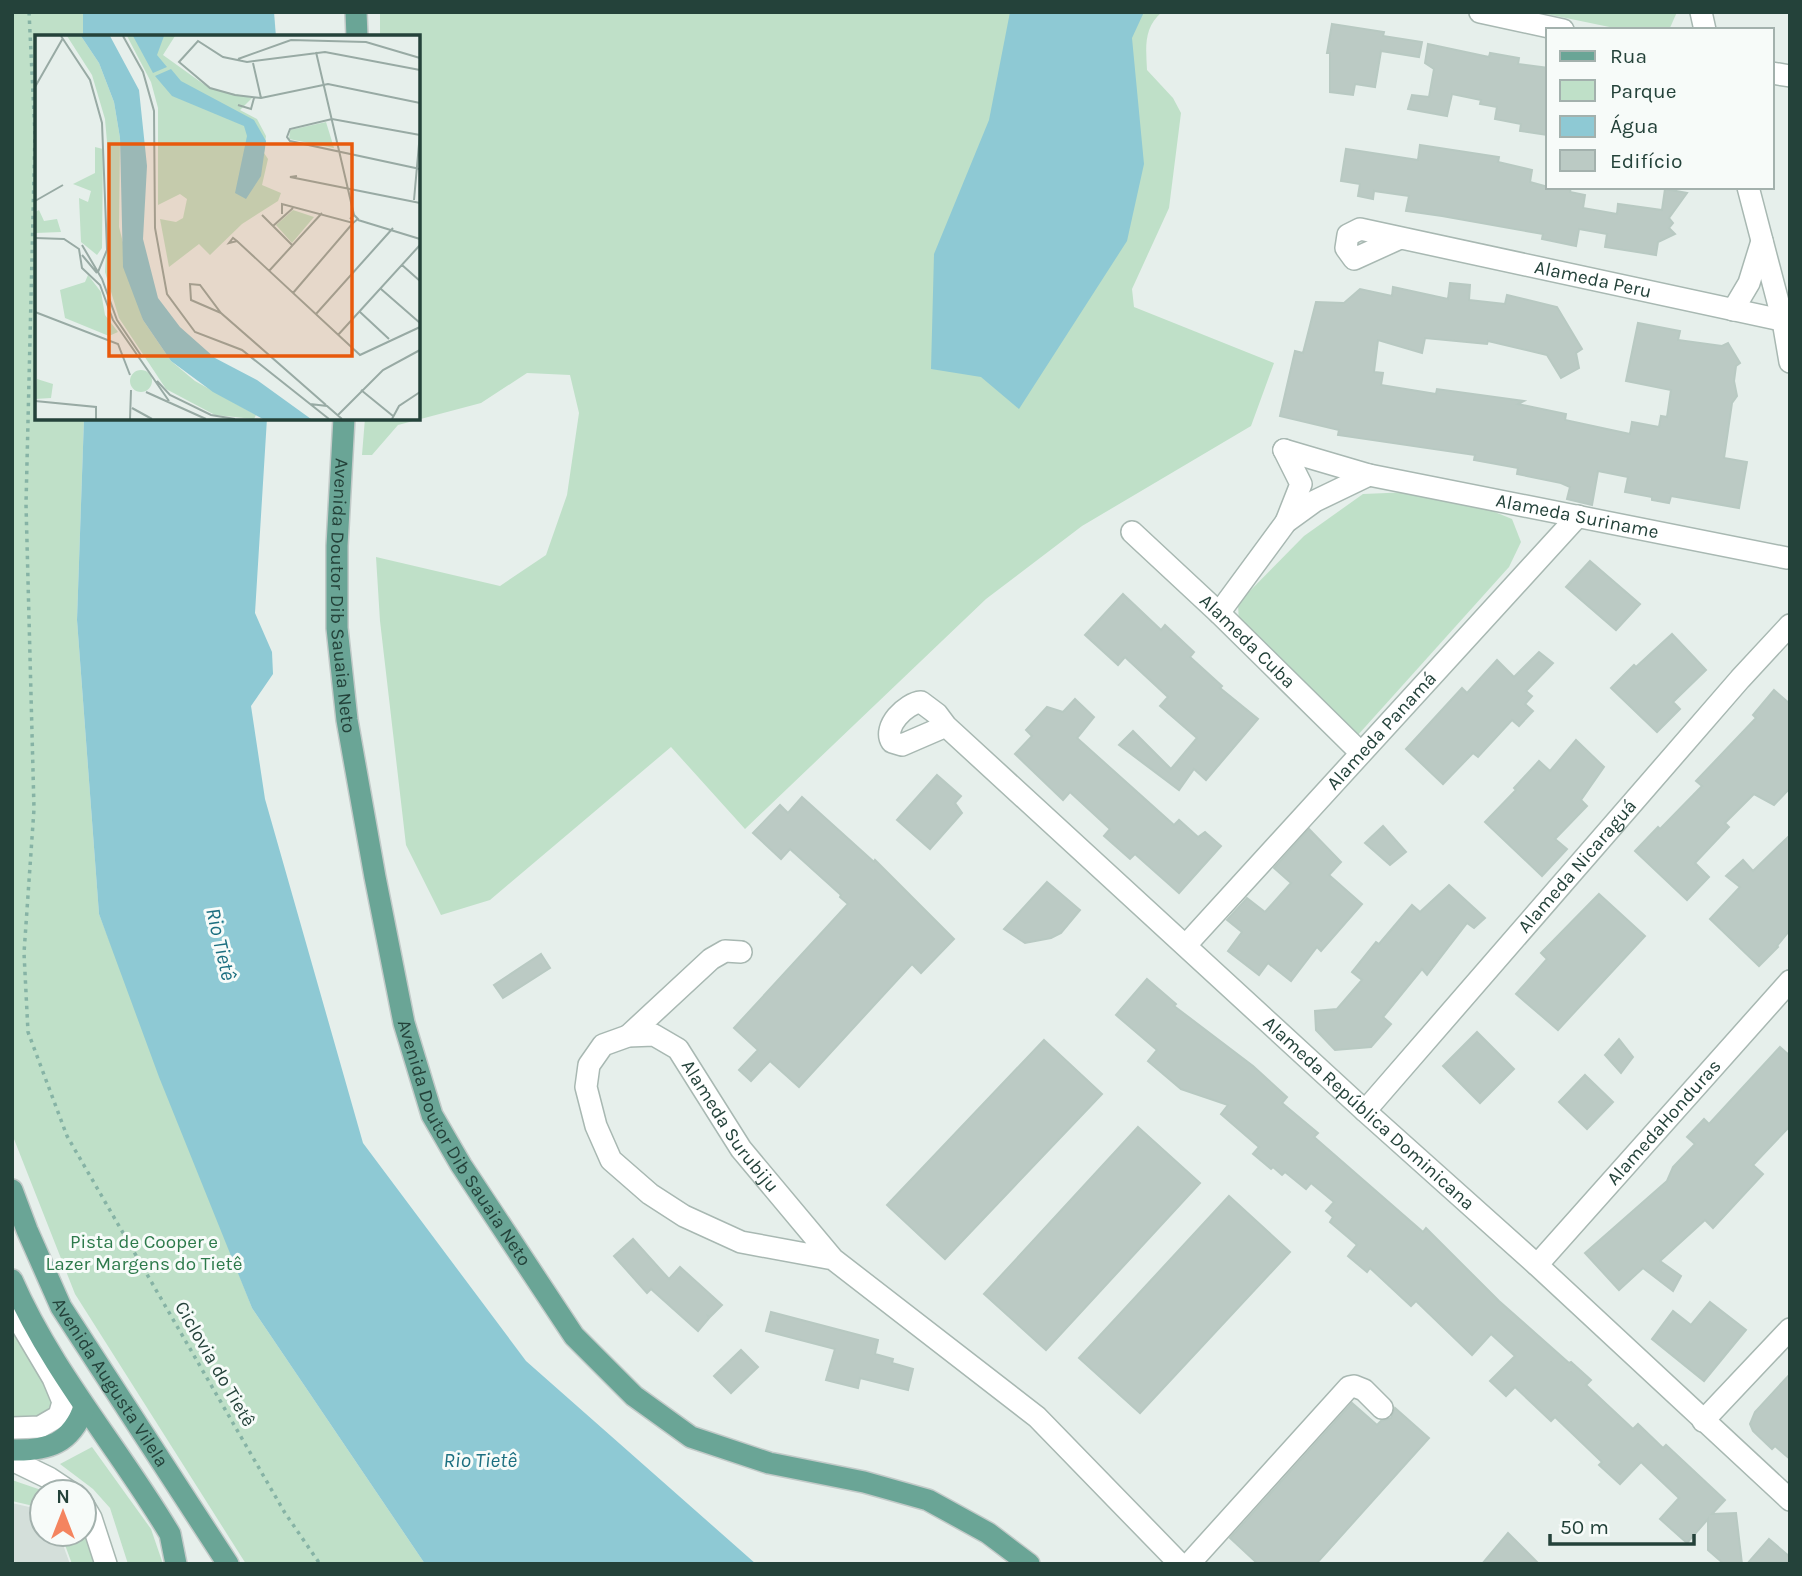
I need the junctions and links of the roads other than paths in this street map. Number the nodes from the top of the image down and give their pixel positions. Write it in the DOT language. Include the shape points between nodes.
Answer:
graph roads {
  1 [pos="356,12"];
  2 [pos="1480,12"];
  3 [pos="1554,28"];
  4 [pos="357,35"];
  5 [pos="1749,189"];
  6 [pos="1398,239"];
  7 [pos="1763,239"];
  8 [pos="1733,310"];
  9 [pos="1786,322"];
  10 [pos="1790,362"];
  11 [pos="344,420"];
  12 [pos="1369,475"];
  13 [pos="1578,516"];
  14 [pos="1286,522"];
  15 [pos="1132,532"];
  16 [pos="1789,559"];
  17 [pos="1219,613"];
  18 [pos="1790,625"];
  19 [pos="946,726"];
  20 [pos="1360,752"];
  21 [pos="1186,945"];
  22 [pos="741,952"];
  23 [pos="1790,981"];
  24 [pos="628,1036"];
  25 [pos="1365,1111"];
  26 [pos="12,1190"];
  27 [pos="833,1259"];
  28 [pos="1537,1265"];
  29 [pos="12,1279"];
  30 [pos="12,1309"];
  31 [pos="1790,1329"];
  32 [pos="85,1408"];
  33 [pos="1382,1408"];
  34 [pos="1703,1421"];
  35 [pos="12,1428"];
  36 [pos="12,1450"];
  37 [pos="12,1461"];
  38 [pos="49,1478"];
  39 [pos="1790,1500"];
  40 [pos="170,1534"];
  41 [pos="98,1538"];
  42 [pos="106,1564"];
  43 [pos="176,1564"];
  44 [pos="190,1564"];
  45 [pos="228,1564"];
  46 [pos="1029,1564"];
  47 [pos="1180,1564"];
  48 [pos="1189,1564"];
  1 -- 4 [label="main road"];
  2 -- 3 [label="street"];
  5 -- 7 [label="street"];
  6 -- 8 [label="street, Alameda Peru"];
  7 -- 8 [label="street" via="1749,283"];
  7 -- 9 [label="street"];
  8 -- 9 [label="street, Alameda Peru"];
  9 -- 10 [label="street"];
  11 -- 46 [label="main road, Avenida Doutor Dib Sauaia Neto" via="337,628 347,720 404,1023 432,1115 461,1165 574,1336 634,1396 691,1437 769,1463 928,1500 988,1533"];
  12 -- 13 [label="street, Alameda Suriname"];
  12 -- 14 [label="street" via="1315,501"];
  12 -- 14 [label="street, Alameda Suriname" via="1284,450 1301,484"];
  13 -- 16 [label="street, Alameda Suriname"];
  13 -- 20 [label="street, Alameda Panamá"];
  14 -- 17 [label="street"];
  15 -- 17 [label="street, Alameda Cuba"];
  17 -- 20 [label="street, Alameda Cuba"];
  18 -- 25 [label="street, Alameda Nicaraguá"];
  19 -- 21 [label="street, Alameda República Dominicana"];
  20 -- 21 [label="street, Alameda Panamá"];
  21 -- 25 [label="street, Alameda República Dominicana"];
  22 -- 24 [label="street" via="724,951 711,959"];
  23 -- 28 [label="street, AlamedaHonduras"];
  24 -- 27 [label="street, Alameda Surubiju" via="654,1035 678,1049 741,1149"];
  24 -- 27 [label="street, Alameda Surubiju" via="603,1045 589,1065 586,1087 611,1160 650,1194 695,1221 741,1241"];
  25 -- 28 [label="street, Alameda República Dominicana"];
  26 -- 45 [label="main road, Avenida Augusta Vilela" via="61,1307"];
  27 -- 47 [label="street, Alameda Surubiju" via="1037,1417"];
  28 -- 34 [label="street, Alameda República Dominicana"];
  29 -- 32 [label="main road, Avenida Augusta Vilela" via="25,1310"];
  30 -- 35 [label="street" via="64,1402 59,1416 40,1427"];
  31 -- 34 [label="street"];
  32 -- 36 [label="main road" via="78,1427 61,1442"];
  32 -- 40 [label="main road, Avenida Augusta Vilela"];
  33 -- 48 [label="street" via="1364,1390 1349,1387"];
  34 -- 39 [label="street, Alameda República Dominicana"];
  37 -- 38 [label="street"];
  40 -- 43 [label="main road, Avenida Augusta Vilela"];
  40 -- 44 [label="main road"];
  41 -- 42 [label="street"];
}
